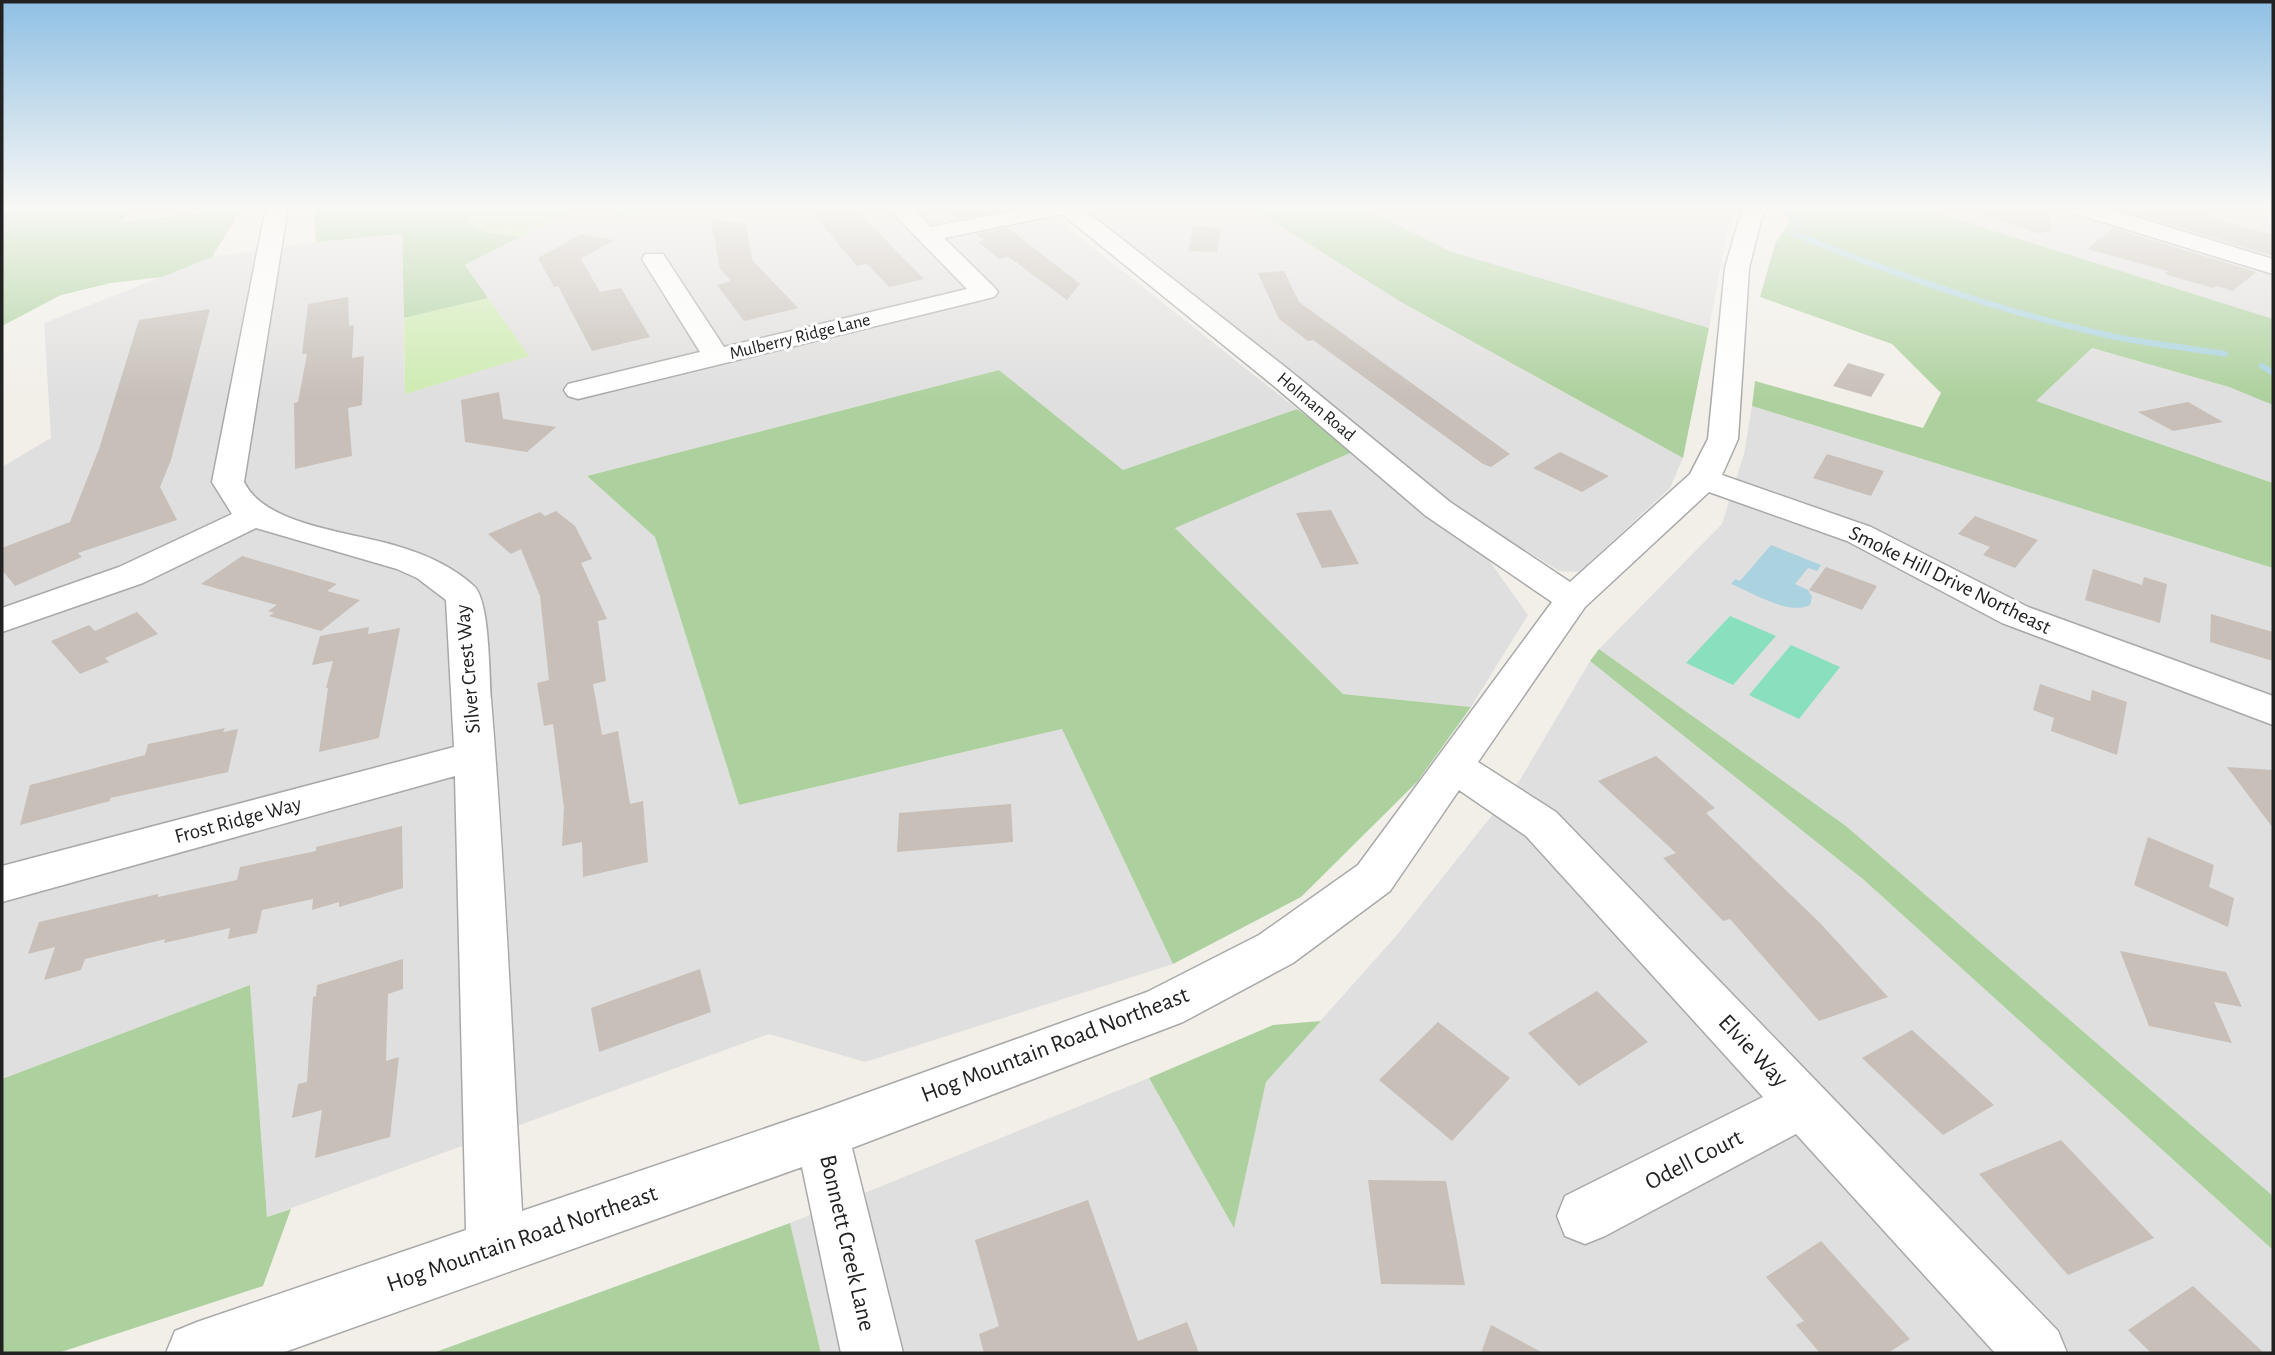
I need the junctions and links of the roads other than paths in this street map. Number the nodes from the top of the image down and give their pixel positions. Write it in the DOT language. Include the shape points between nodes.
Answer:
graph roads {
  1 [pos="266,270"];
  2 [pos="661,270"];
  3 [pos="962,270"];
  4 [pos="1146,270"];
  5 [pos="1737,270"];
  6 [pos="717,357"];
  7 [pos="578,390"];
  8 [pos="1704,479"];
  9 [pos="255,515"];
  10 [pos="1572,598"];
  11 [pos="2,620"];
  12 [pos="2273,711"];
  13 [pos="475,756"];
  14 [pos="1455,767"];
  15 [pos="2,884"];
  16 [pos="1802,1104"];
  17 [pos="822,1134"];
  18 [pos="1585,1216"];
  19 [pos="495,1248"];
  20 [pos="197,1353"];
  21 [pos="872,1353"];
  22 [pos="2036,1353"];
  1 -- 9 [label="street, Silver Crest Way" via="228,482 238,502"];
  2 -- 6 [label="street"];
  3 -- 6 [label="street, Mulberry Ridge Lane" via="985,292"];
  4 -- 10 [label="street, Holman Road" via="1438,509"];
  5 -- 8 [label="street, Hog Mountain Road Northeast" via="1723,439"];
  6 -- 7 [label="street, Mulberry Ridge Lane"];
  8 -- 10 [label="street, Hog Mountain Road Northeast"];
  8 -- 12 [label="street, Smoke Hill Drive Northeast" via="1859,534 2015,615"];
  9 -- 11 [label="street" via="145,572"];
  9 -- 13 [label="street, Silver Crest Way" via="415,564 447,579 464,597"];
  10 -- 14 [label="street, Hog Mountain Road Northeast"];
  13 -- 15 [label="street, Frost Ridge Way"];
  13 -- 19 [label="street, Silver Crest Way"];
  14 -- 16 [label="street, Elvie Way" via="1541,824"];
  14 -- 17 [label="street, Hog Mountain Road Northeast" via="1374,878 1276,949 1164,1007"];
  16 -- 18 [label="street, Odell Court"];
  16 -- 22 [label="street, Elvie Way"];
  17 -- 19 [label="street, Hog Mountain Road Northeast"];
  17 -- 21 [label="street, Bonnett Creek Lane"];
  19 -- 20 [label="street, Hog Mountain Road Northeast"];
}
